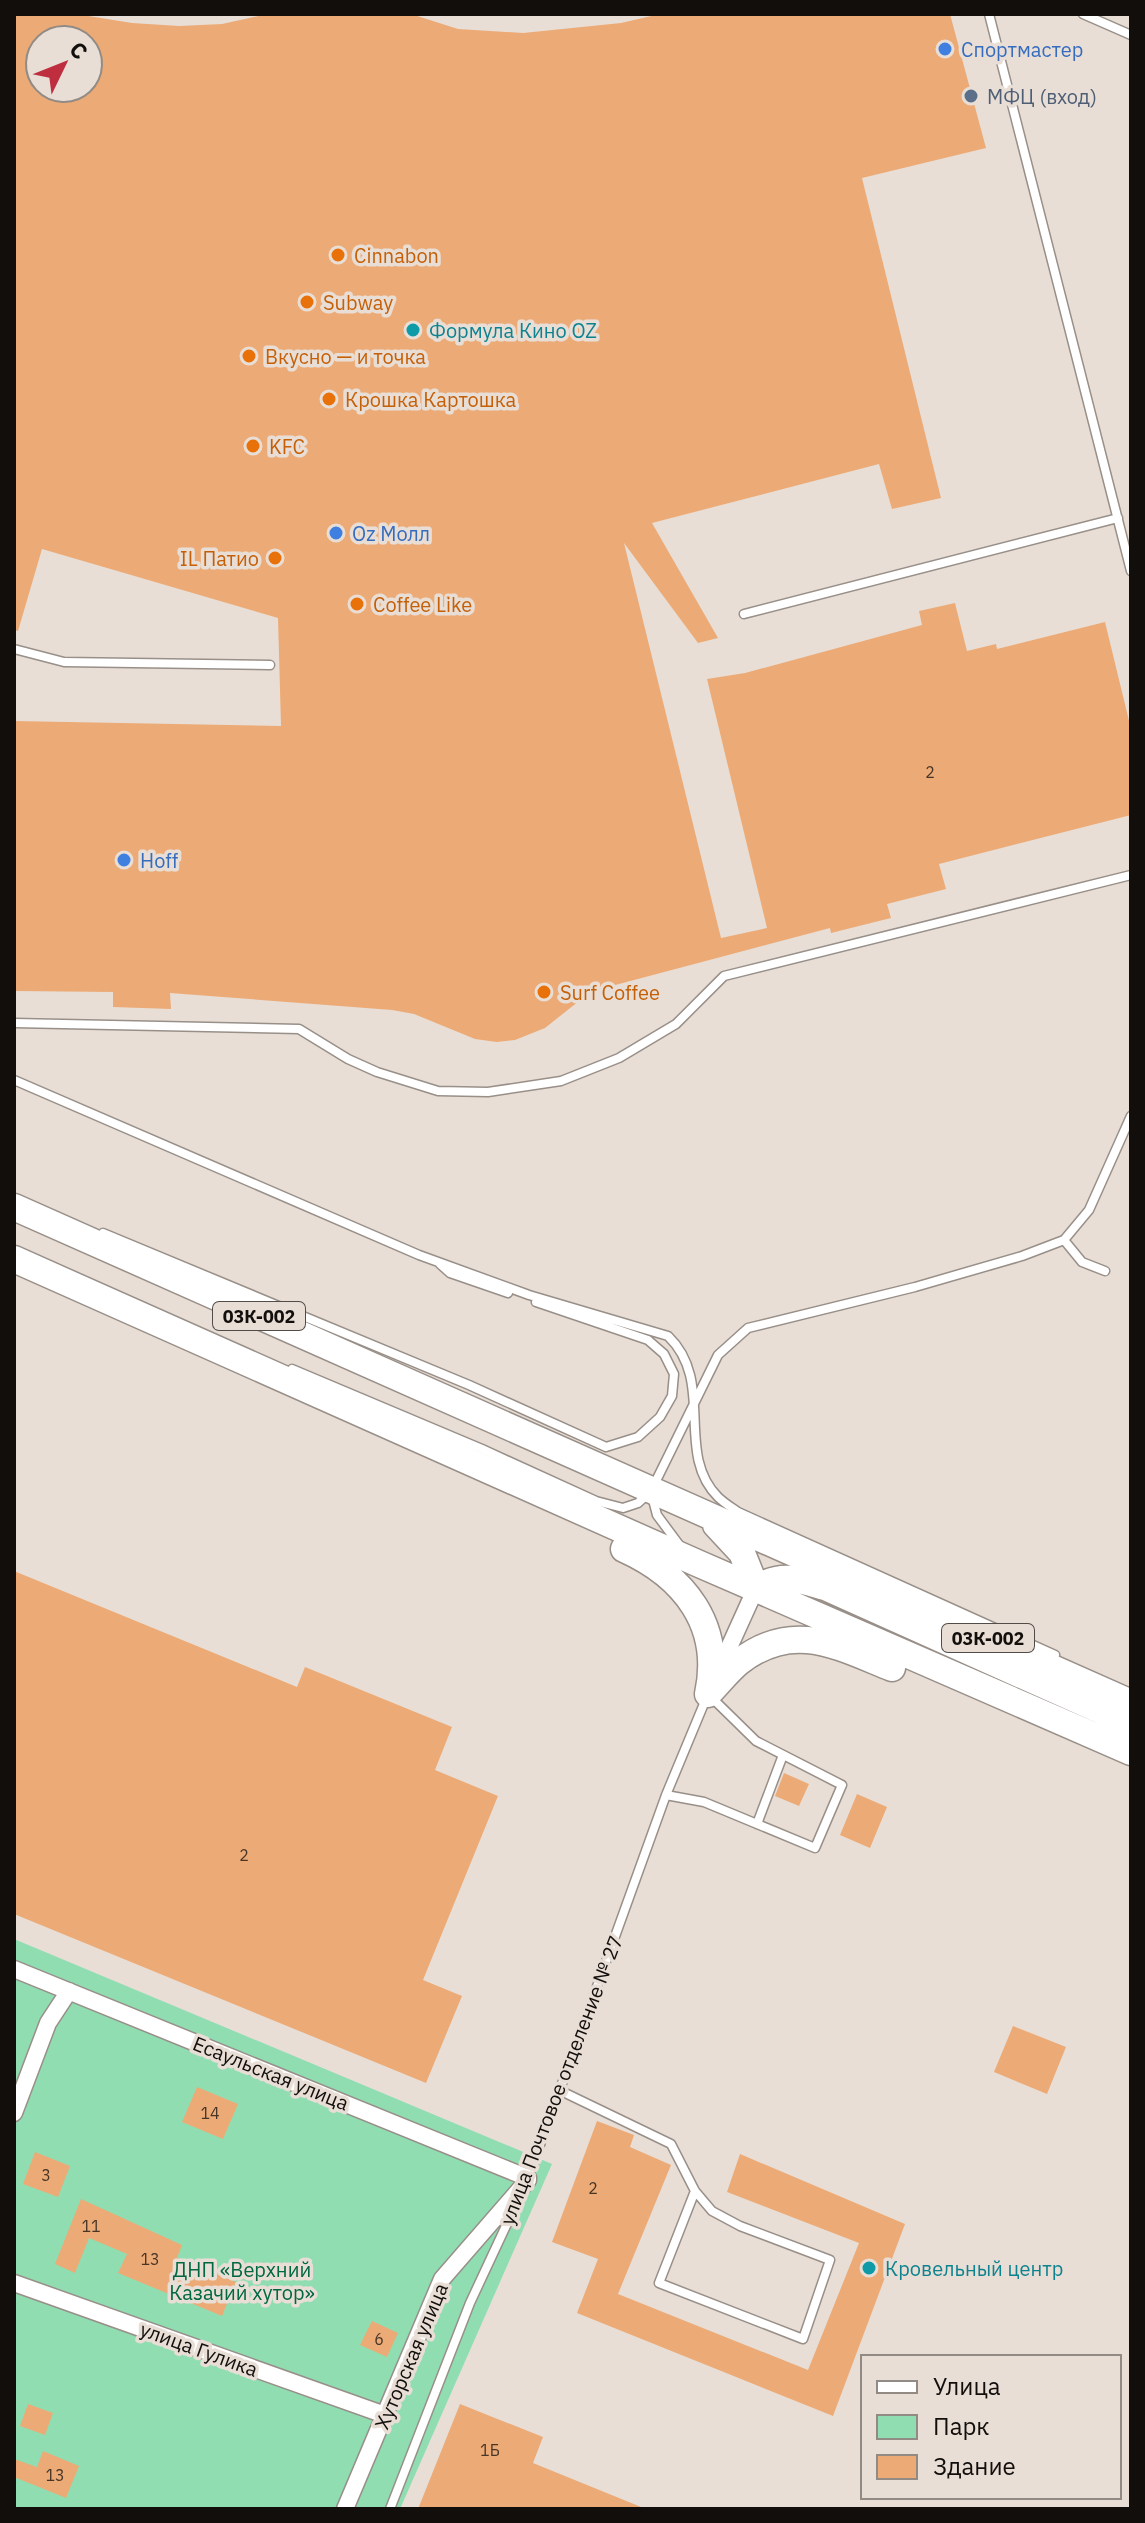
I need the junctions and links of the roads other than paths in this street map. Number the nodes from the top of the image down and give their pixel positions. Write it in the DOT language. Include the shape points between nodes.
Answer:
graph roads {
  1 [pos="989,14"];
  2 [pos="1083,14"];
  3 [pos="1131,35"];
  4 [pos="1118,518"];
  5 [pos="1131,571"];
  6 [pos="744,614"];
  7 [pos="14,649"];
  8 [pos="270,665"];
  9 [pos="1131,875"];
  10 [pos="14,1023"];
  11 [pos="14,1080"];
  12 [pos="1131,1116"];
  13 [pos="14,1206"];
  14 [pos="44,1208"];
  15 [pos="88,1226"];
  16 [pos="1064,1240"];
  17 [pos="14,1256"];
  18 [pos="437,1261"];
  19 [pos="1105,1271"];
  20 [pos="168,1316"];
  21 [pos="221,1353"];
  22 [pos="282,1365"];
  23 [pos="695,1399"];
  24 [pos="651,1491"];
  25 [pos="705,1515"];
  26 [pos="697,1563"];
  27 [pos="756,1588"];
  28 [pos="1060,1657"];
  29 [pos="708,1694"];
  30 [pos="1131,1703"];
  31 [pos="1131,1724"];
  32 [pos="1131,1752"];
  33 [pos="783,1755"];
  34 [pos="1131,1771"];
  35 [pos="666,1795"];
  36 [pos="757,1824"];
  37 [pos="14,1969"];
  38 [pos="69,1991"];
  39 [pos="561,2091"];
  40 [pos="14,2113"];
  41 [pos="528,2179"];
  42 [pos="695,2191"];
  43 [pos="14,2283"];
  44 [pos="385,2415"];
  45 [pos="345,2509"];
  46 [pos="390,2509"];
  1 -- 4 [label="lane"];
  2 -- 3 [label="lane"];
  4 -- 5 [label="lane"];
  4 -- 6 [label="lane"];
  7 -- 8 [label="lane" via="64,662"];
  9 -- 10 [label="lane" via="724,976 676,1024 619,1058 561,1081 488,1092 438,1091 348,1059 299,1029"];
  11 -- 18 [label="lane"];
  12 -- 16 [label="lane" via="1089,1210"];
  13 -- 14 [label="lane"];
  13 -- 24 [label="main road, 03К-002"];
  15 -- 18 [label="lane" via="606,1447 638,1437 660,1417 672,1396 674,1374 664,1354 648,1340 450,1273"];
  16 -- 19 [label="lane" via="1082,1262"];
  16 -- 23 [label="lane" via="915,1287 748,1328 718,1355"];
  17 -- 20 [label="lane"];
  17 -- 21 [label="main road, 03К-002"];
  18 -- 23 [label="lane" via="668,1336 681,1348"];
  21 -- 26 [label="main road, 03К-002"];
  21 -- 29 [label="main road" via="247,1383 657,1567 679,1584 703,1622 712,1674"];
  22 -- 24 [label="lane" via="596,1501 623,1508"];
  23 -- 24 [label="lane"];
  23 -- 28 [label="lane" via="696,1455 716,1496 738,1512"];
  24 -- 25 [label="main road, 03К-002"];
  24 -- 26 [label="lane" via="657,1515"];
  25 -- 27 [label="main road" via="742,1553"];
  25 -- 30 [label="main road, 03К-002"];
  26 -- 27 [label="main road, 03К-002"];
  27 -- 29 [label="street"];
  27 -- 31 [label="main road" via="781,1578 825,1587"];
  27 -- 32 [label="main road, 03К-002"];
  29 -- 33 [label="lane" via="756,1741"];
  29 -- 34 [label="main road" via="760,1649 809,1639 895,1669"];
  29 -- 35 [label="lane, улица Почтовое отделение № 27"];
  33 -- 36 [label="lane"];
  33 -- 36 [label="lane" via="842,1785 815,1848"];
  35 -- 36 [label="lane" via="704,1802"];
  35 -- 39 [label="lane, улица Почтовое отделение № 27"];
  37 -- 38 [label="street, Есаульская улица"];
  38 -- 40 [label="street" via="48,2023"];
  38 -- 41 [label="street, Есаульская улица"];
  39 -- 41 [label="lane, улица Почтовое отделение № 27"];
  39 -- 42 [label="lane" via="671,2144"];
  41 -- 44 [label="street, Хуторская улица" via="442,2279"];
  41 -- 46 [label="lane, улица Почтовое отделение № 27" via="470,2303"];
  42 -- 42 [label="lane" via="712,2211 740,2226 830,2260 803,2339 659,2283"];
  43 -- 44 [label="street, улица Гулика"];
  44 -- 45 [label="street, Хуторская улица"];
}
